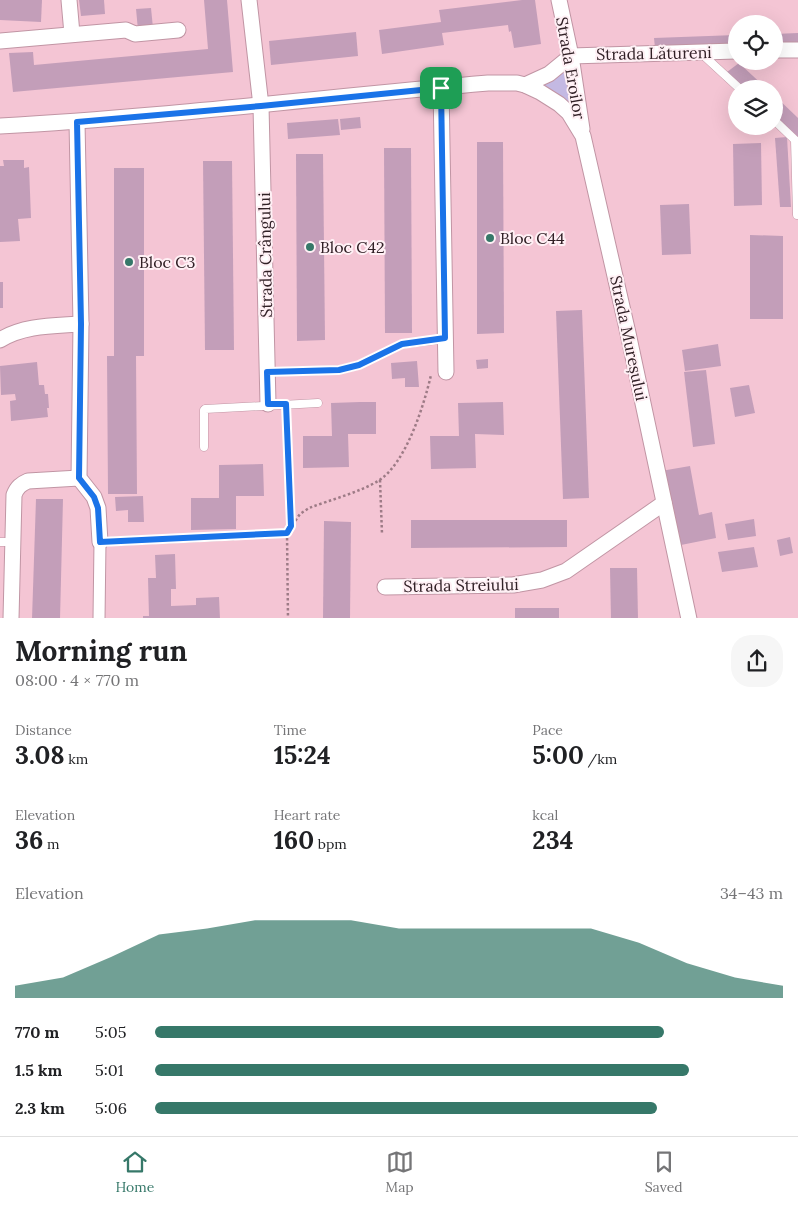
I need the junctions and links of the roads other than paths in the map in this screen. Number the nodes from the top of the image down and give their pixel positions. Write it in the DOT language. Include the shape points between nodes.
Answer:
graph roads {
  1 [pos="69,0"];
  2 [pos="249,0"];
  3 [pos="559,0"];
  4 [pos="178,30"];
  5 [pos="72,34"];
  6 [pos="0,41"];
  7 [pos="783,50"];
  8 [pos="798,50"];
  9 [pos="728,51"];
  10 [pos="701,52"];
  11 [pos="571,56"];
  12 [pos="731,80"];
  13 [pos="525,85"];
  14 [pos="441,88"];
  15 [pos="261,106"];
  16 [pos="77,122"];
  17 [pos="0,126"];
  18 [pos="783,129"];
  19 [pos="583,136"];
  20 [pos="796,141"];
  21 [pos="797,215"];
  22 [pos="81,324"];
  23 [pos="3,336"];
  24 [pos="445,338"];
  25 [pos="267,372"];
  26 [pos="439,372"];
  27 [pos="318,402"];
  28 [pos="268,404"];
  29 [pos="204,447"];
  30 [pos="79,478"];
  31 [pos="664,503"];
  32 [pos="233,536"];
  33 [pos="6,542"];
  34 [pos="100,542"];
  35 [pos="385,586"];
  36 [pos="11,618"];
  37 [pos="99,618"];
  38 [pos="689,618"];
  1 -- 5 [label="street"];
  2 -- 15 [label="street, Strada Crângului"];
  3 -- 11 [label="street, Strada Eroilor"];
  4 -- 5 [label="street"];
  5 -- 6 [label="street"];
  7 -- 8 [label="street"];
  9 -- 10 [label="street, Strada Lătureni"];
  10 -- 11 [label="street, Strada Lătureni"];
  10 -- 12 [label="lane"];
  11 -- 13 [label="street, Strada Mureșului" via="549,74"];
  11 -- 19 [label="street, Strada Eroilor"];
  13 -- 14 [label="street, Strada Mureșului" via="506,83"];
  13 -- 19 [label="street, Strada Mureșului" via="559,104 569,113"];
  14 -- 15 [label="street, Strada Mureșului"];
  14 -- 24 [label="street"];
  15 -- 16 [label="street, Strada Mureșului"];
  15 -- 25 [label="street, Strada Crângului"];
  16 -- 17 [label="street, Strada Mureșului"];
  16 -- 22 [label="street"];
  18 -- 20 [label="lane"];
  19 -- 31 [label="street, Strada Mureșului"];
  20 -- 21 [label="lane"];
  22 -- 23 [label="street" via="30,328"];
  22 -- 30 [label="street"];
  24 -- 25 [label="lane" via="402,344 359,365 339,370"];
  24 -- 26 [label="street"];
  25 -- 28 [label="street, Strada Crângului"];
  27 -- 28 [label="lane"];
  28 -- 29 [label="lane" via="205,409"];
  30 -- 33 [label="street" via="22,483 14,495"];
  30 -- 34 [label="street" via="94,497 98,508"];
  31 -- 35 [label="street, Strada Streiului" via="576,566 556,576 498,586"];
  31 -- 38 [label="street, Strada Mureșului"];
  32 -- 34 [label="lane"];
  33 -- 36 [label="street"];
  34 -- 37 [label="street"];
}
